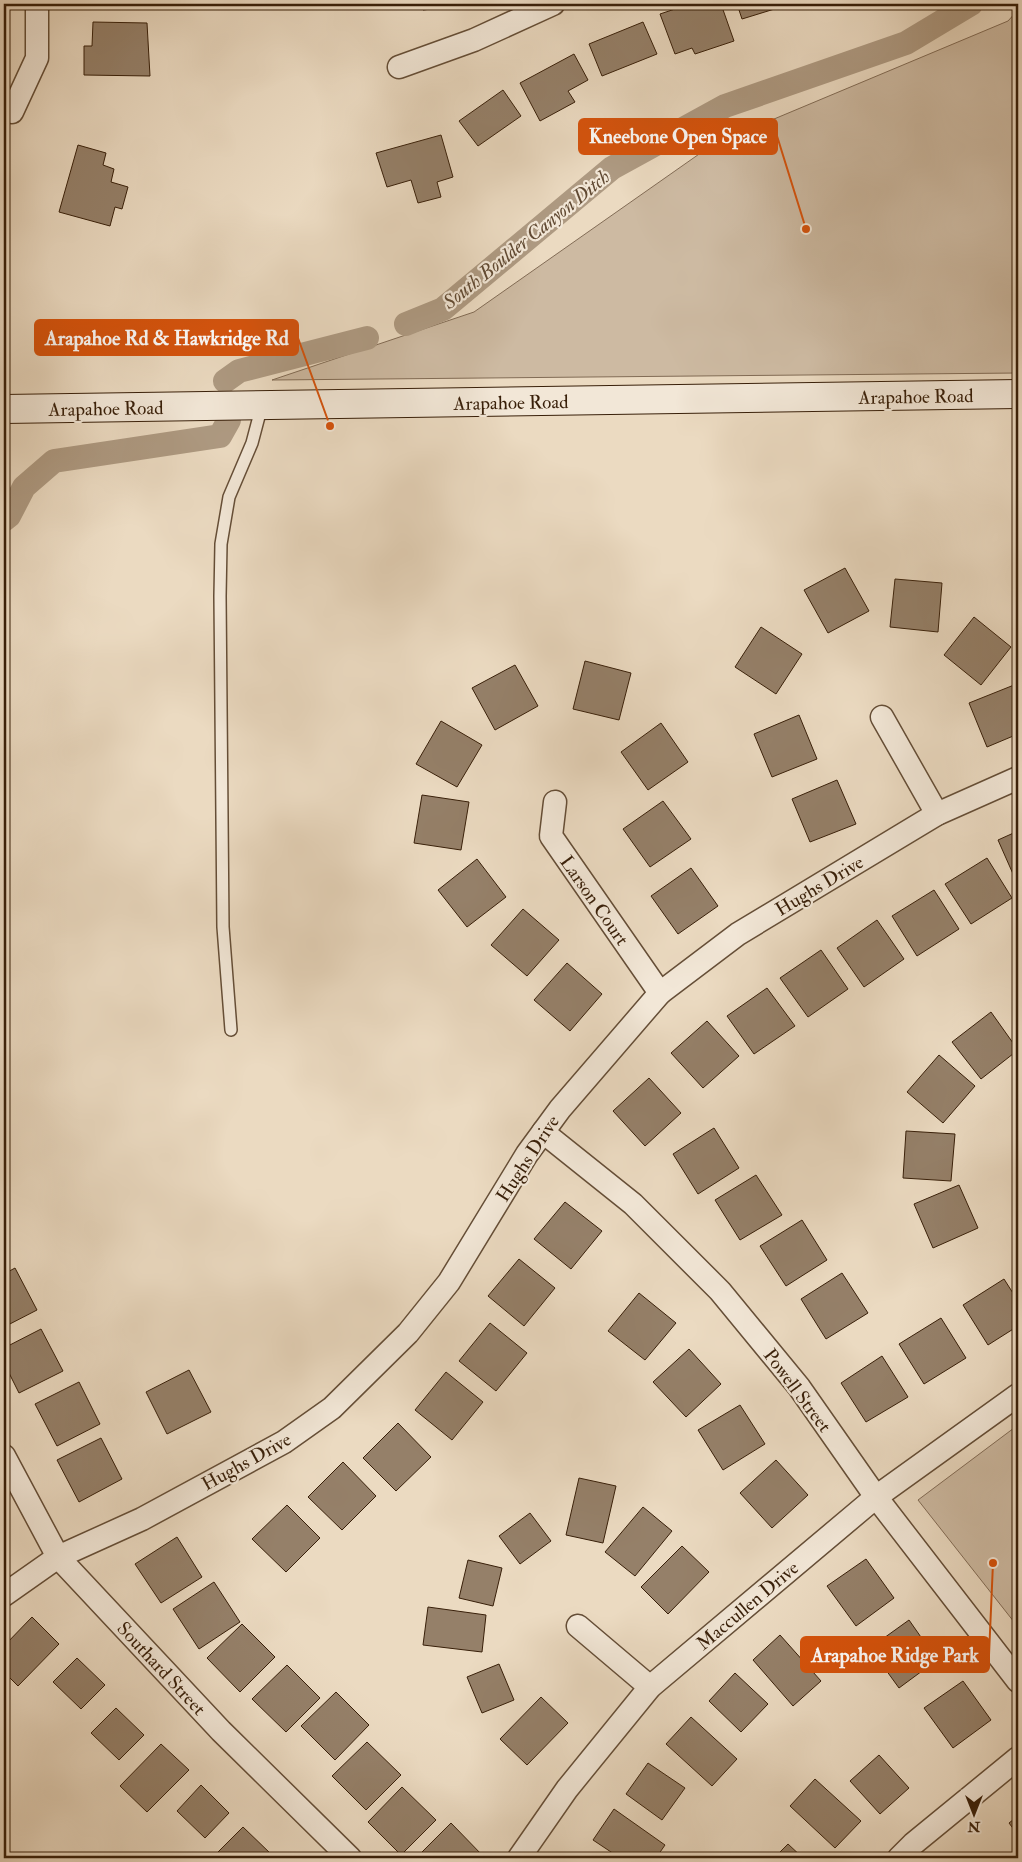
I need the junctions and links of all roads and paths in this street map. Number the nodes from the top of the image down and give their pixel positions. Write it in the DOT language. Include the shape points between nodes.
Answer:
graph roads {
  1 [pos="37,4"];
  2 [pos="540,6"];
  3 [pos="399,67"];
  4 [pos="12,112"];
  5 [pos="1018,394"];
  6 [pos="262,405"];
  7 [pos="4,409"];
  8 [pos="882,717"];
  9 [pos="1018,778"];
  10 [pos="555,802"];
  11 [pos="938,814"];
  12 [pos="660,993"];
  13 [pos="231,1030"];
  14 [pos="543,1132"];
  15 [pos="1018,1395"];
  16 [pos="4,1456"];
  17 [pos="876,1496"];
  18 [pos="58,1557"];
  19 [pos="4,1595"];
  20 [pos="578,1626"];
  21 [pos="1018,1681"];
  22 [pos="650,1687"];
  23 [pos="1018,1758"];
  24 [pos="350,1858"];
  25 [pos="519,1858"];
  26 [pos="899,1858"];
  1 -- 4 [label="street" via="37,58"];
  2 -- 3 [label="street" via="474,40"];
  5 -- 6 [label="main road, Arapahoe Road"];
  6 -- 7 [label="main road, Arapahoe Road"];
  6 -- 13 [label="lane" via="252,442 229,497 221,544 223,927"];
  8 -- 11 [label="street"];
  9 -- 11 [label="street, Hughs Drive"];
  10 -- 12 [label="street, Larson Court" via="551,836"];
  11 -- 12 [label="street, Hughs Drive" via="738,934"];
  12 -- 14 [label="street, Hughs Drive"];
  14 -- 17 [label="street, Powell Street" via="633,1204 720,1291 799,1387"];
  14 -- 18 [label="street, Hughs Drive" via="449,1282 408,1333 332,1408 284,1442 142,1519"];
  15 -- 17 [label="street, Maccullen Drive"];
  16 -- 18 [label="street, Southard Street"];
  17 -- 21 [label="street, Powell Street"];
  17 -- 22 [label="street, Maccullen Drive"];
  18 -- 19 [label="street, Hughs Drive"];
  18 -- 24 [label="street, Southard Street" via="221,1732"];
  20 -- 22 [label="street"];
  22 -- 25 [label="street, Maccullen Drive" via="568,1789"];
  23 -- 26 [label="street"];
}
